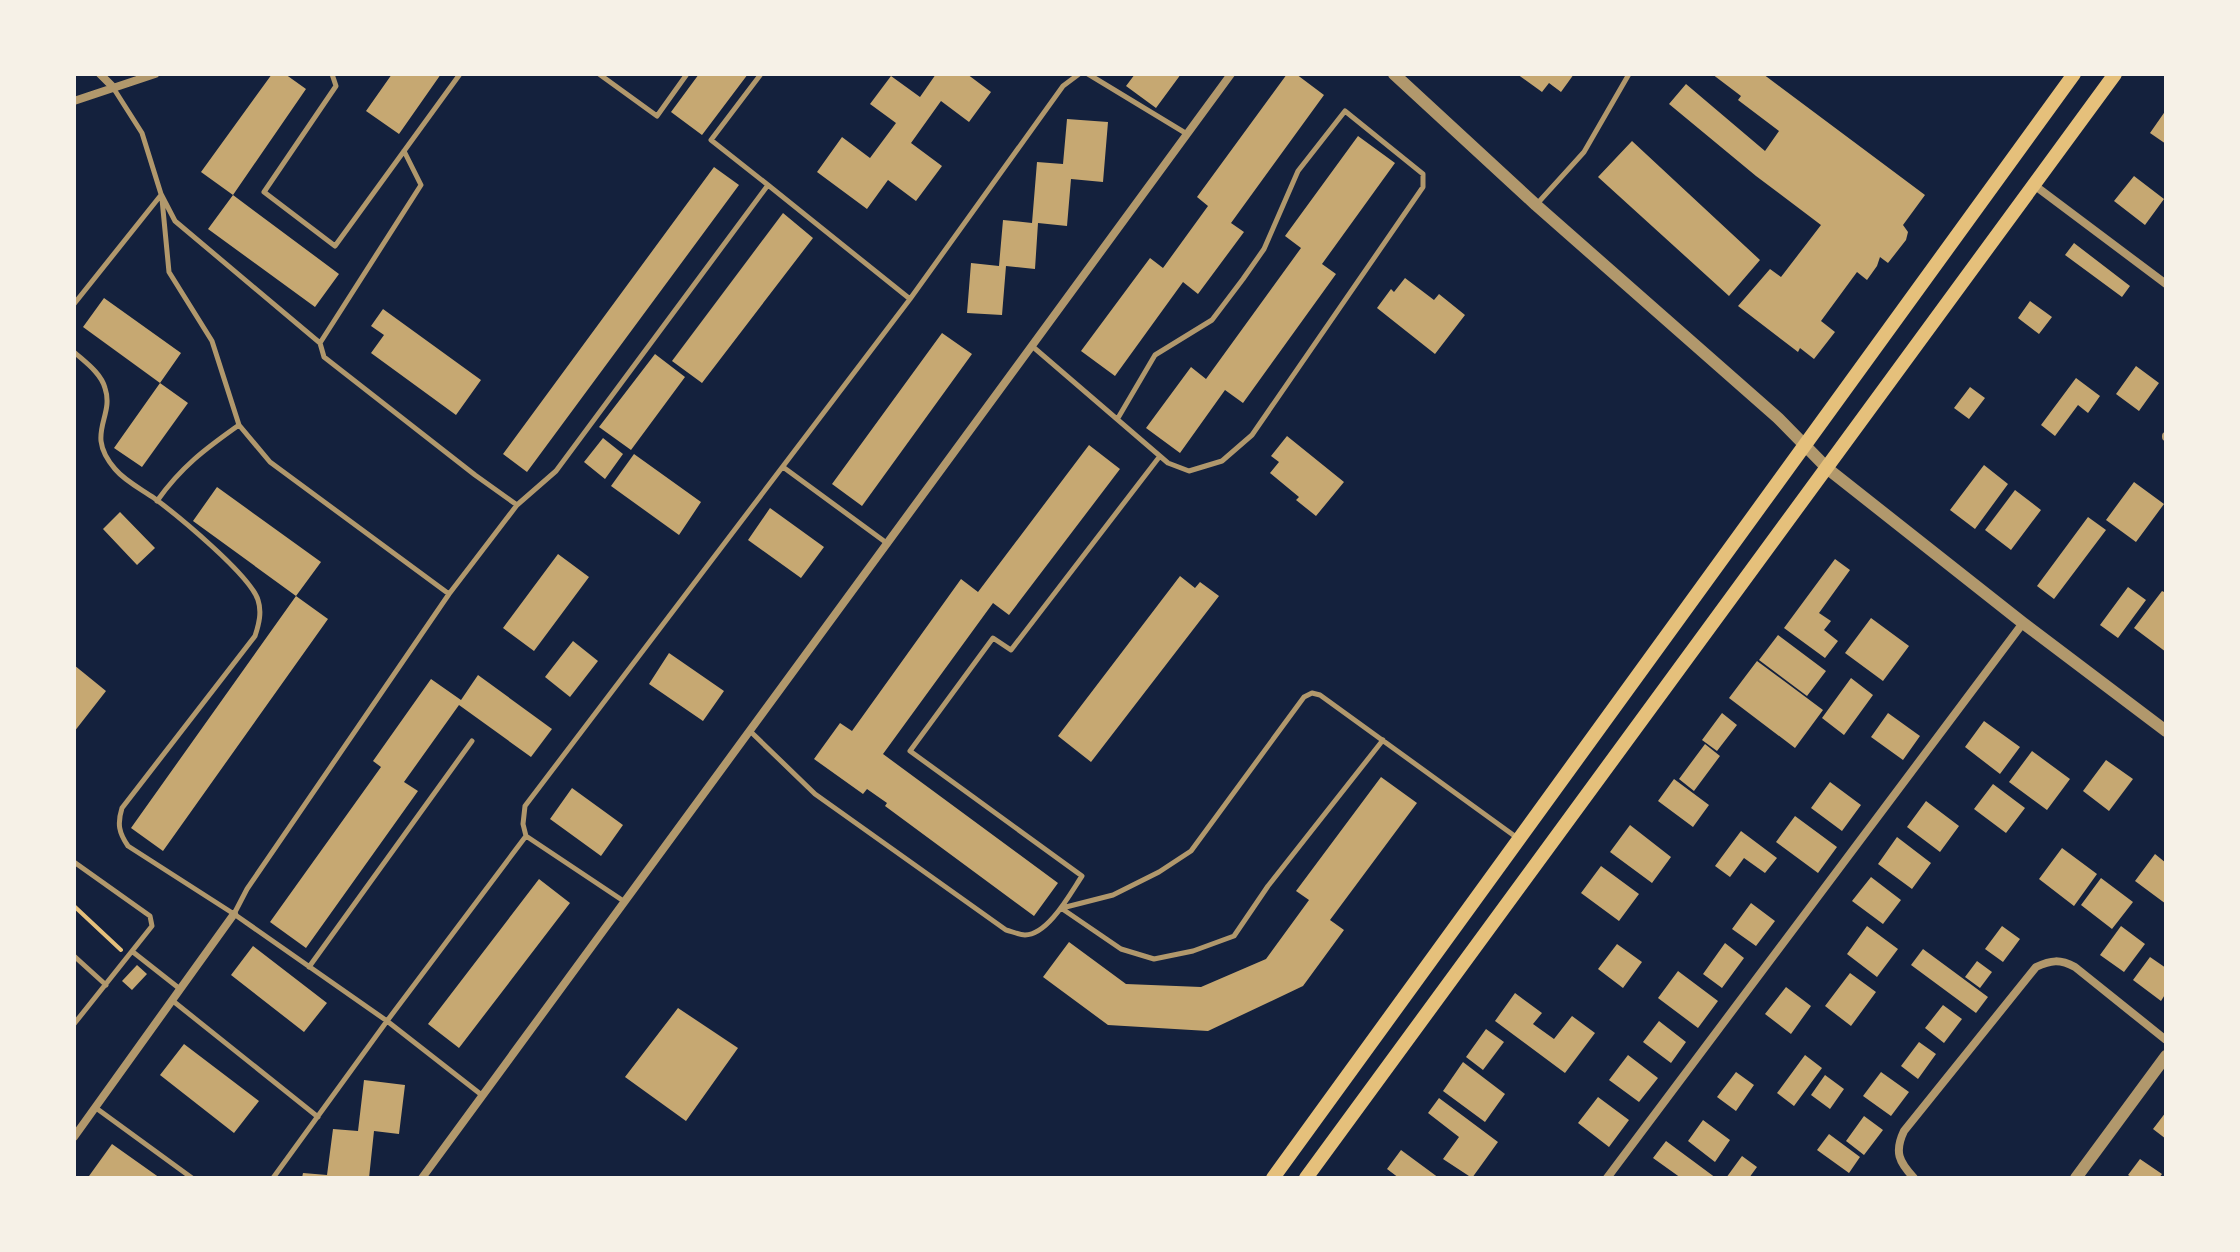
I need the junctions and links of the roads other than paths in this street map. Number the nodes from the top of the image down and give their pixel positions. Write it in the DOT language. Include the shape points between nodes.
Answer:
graph roads {
  1 [pos="100,74"];
  2 [pos="155,74"];
  3 [pos="332,74"];
  4 [pos="460,74"];
  5 [pos="599,74"];
  6 [pos="687,74"];
  7 [pos="761,74"];
  8 [pos="1079,74"];
  9 [pos="1088,74"];
  10 [pos="1231,74"];
  11 [pos="1394,74"];
  12 [pos="1629,74"];
  13 [pos="2074,74"];
  14 [pos="2115,74"];
  15 [pos="114,88"];
  16 [pos="74,101"];
  17 [pos="1187,134"];
  18 [pos="404,151"];
  19 [pos="768,185"];
  20 [pos="2034,185"];
  21 [pos="161,194"];
  22 [pos="1536,205"];
  23 [pos="2166,284"];
  24 [pos="910,299"];
  25 [pos="74,304"];
  26 [pos="320,343"];
  27 [pos="1032,346"];
  28 [pos="74,352"];
  29 [pos="1118,418"];
  30 [pos="239,425"];
  31 [pos="1804,443"];
  32 [pos="1160,456"];
  33 [pos="783,467"];
  34 [pos="1828,469"];
  35 [pos="157,501"];
  36 [pos="517,505"];
  37 [pos="888,544"];
  38 [pos="449,594"];
  39 [pos="2023,623"];
  40 [pos="2166,731"];
  41 [pos="751,732"];
  42 [pos="1383,740"];
  43 [pos="472,741"];
  44 [pos="526,836"];
  45 [pos="1518,838"];
  46 [pos="74,862"];
  47 [pos="625,902"];
  48 [pos="1061,908"];
  49 [pos="234,914"];
  50 [pos="131,954"];
  51 [pos="74,956"];
  52 [pos="309,967"];
  53 [pos="106,985"];
  54 [pos="180,989"];
  55 [pos="172,1000"];
  56 [pos="387,1021"];
  57 [pos="74,1024"];
  58 [pos="2166,1040"];
  59 [pos="2166,1056"];
  60 [pos="483,1096"];
  61 [pos="95,1107"];
  62 [pos="318,1117"];
  63 [pos="74,1137"];
  64 [pos="192,1178"];
  65 [pos="273,1178"];
  66 [pos="422,1178"];
  67 [pos="1273,1178"];
  68 [pos="1306,1178"];
  69 [pos="1607,1178"];
  70 [pos="1914,1178"];
  71 [pos="2076,1178"];
  1 -- 15 [label="street"];
  2 -- 15 [label="street"];
  3 -- 18 [label="lane" via="336,86 264,192 335,246"];
  4 -- 18 [label="lane"];
  5 -- 6 [label="lane" via="657,116"];
  7 -- 19 [label="lane" via="711,140"];
  8 -- 24 [label="lane" via="1063,86"];
  9 -- 17 [label="lane"];
  10 -- 17 [label="street"];
  11 -- 22 [label="street"];
  12 -- 22 [label="lane" via="1584,152"];
  13 -- 31 [label="main road"];
  14 -- 20 [label="main road"];
  15 -- 16 [label="street"];
  15 -- 21 [label="lane" via="142,133"];
  17 -- 27 [label="street"];
  18 -- 26 [label="lane" via="421,185"];
  19 -- 24 [label="lane"];
  19 -- 36 [label="lane" via="556,471"];
  20 -- 23 [label="street"];
  20 -- 34 [label="main road"];
  21 -- 25 [label="lane"];
  21 -- 26 [label="lane" via="175,221"];
  21 -- 30 [label="lane" via="169,272 212,341"];
  22 -- 31 [label="street"];
  24 -- 33 [label="lane"];
  26 -- 36 [label="lane" via="324,357"];
  27 -- 29 [label="lane"];
  27 -- 37 [label="street"];
  28 -- 35 [label="lane" via="106,391 99,436 103,450 115,469"];
  29 -- 32 [label="lane"];
  29 -- 32 [label="lane" via="1155,355 1212,320 1243,279 1264,249 1298,171 1345,111 1421,171 1423,187 1252,435 1222,461 1189,471"];
  30 -- 35 [label="lane" via="175,475"];
  30 -- 38 [label="lane" via="270,462"];
  31 -- 34 [label="street"];
  31 -- 45 [label="main road"];
  32 -- 48 [label="lane" via="1011,650 993,638 910,751 1082,876"];
  33 -- 37 [label="lane"];
  33 -- 44 [label="lane" via="525,806"];
  34 -- 39 [label="street"];
  34 -- 68 [label="main road"];
  35 -- 49 [label="lane" via="251,586 260,619 255,636 122,808 118,821 128,846"];
  36 -- 38 [label="lane"];
  37 -- 41 [label="street"];
  38 -- 49 [label="lane"];
  39 -- 40 [label="street"];
  39 -- 69 [label="street"];
  41 -- 47 [label="street"];
  41 -- 48 [label="lane" via="815,794 1006,930 1024,935 1039,931"];
  42 -- 45 [label="lane"];
  42 -- 48 [label="lane" via="1320,695 1307,694 1191,851 1113,895"];
  42 -- 48 [label="lane" via="1234,936 1154,959 1121,949"];
  43 -- 52 [label="lane"];
  44 -- 47 [label="lane"];
  44 -- 56 [label="lane"];
  45 -- 67 [label="main road"];
  46 -- 50 [label="lane" via="151,918 152,926"];
  47 -- 60 [label="street"];
  49 -- 52 [label="lane"];
  49 -- 54 [label="street"];
  50 -- 53 [label="lane"];
  50 -- 54 [label="lane"];
  51 -- 53 [label="lane"];
  52 -- 56 [label="lane"];
  53 -- 57 [label="lane"];
  54 -- 55 [label="street"];
  55 -- 61 [label="street"];
  55 -- 62 [label="lane"];
  56 -- 60 [label="lane"];
  56 -- 62 [label="lane"];
  58 -- 70 [label="street" via="2075,967 2064,961 2036,967 1904,1131 1897,1147 1901,1164"];
  59 -- 71 [label="street"];
  60 -- 66 [label="street"];
  61 -- 63 [label="street"];
  61 -- 64 [label="lane"];
  62 -- 65 [label="lane"];
}
